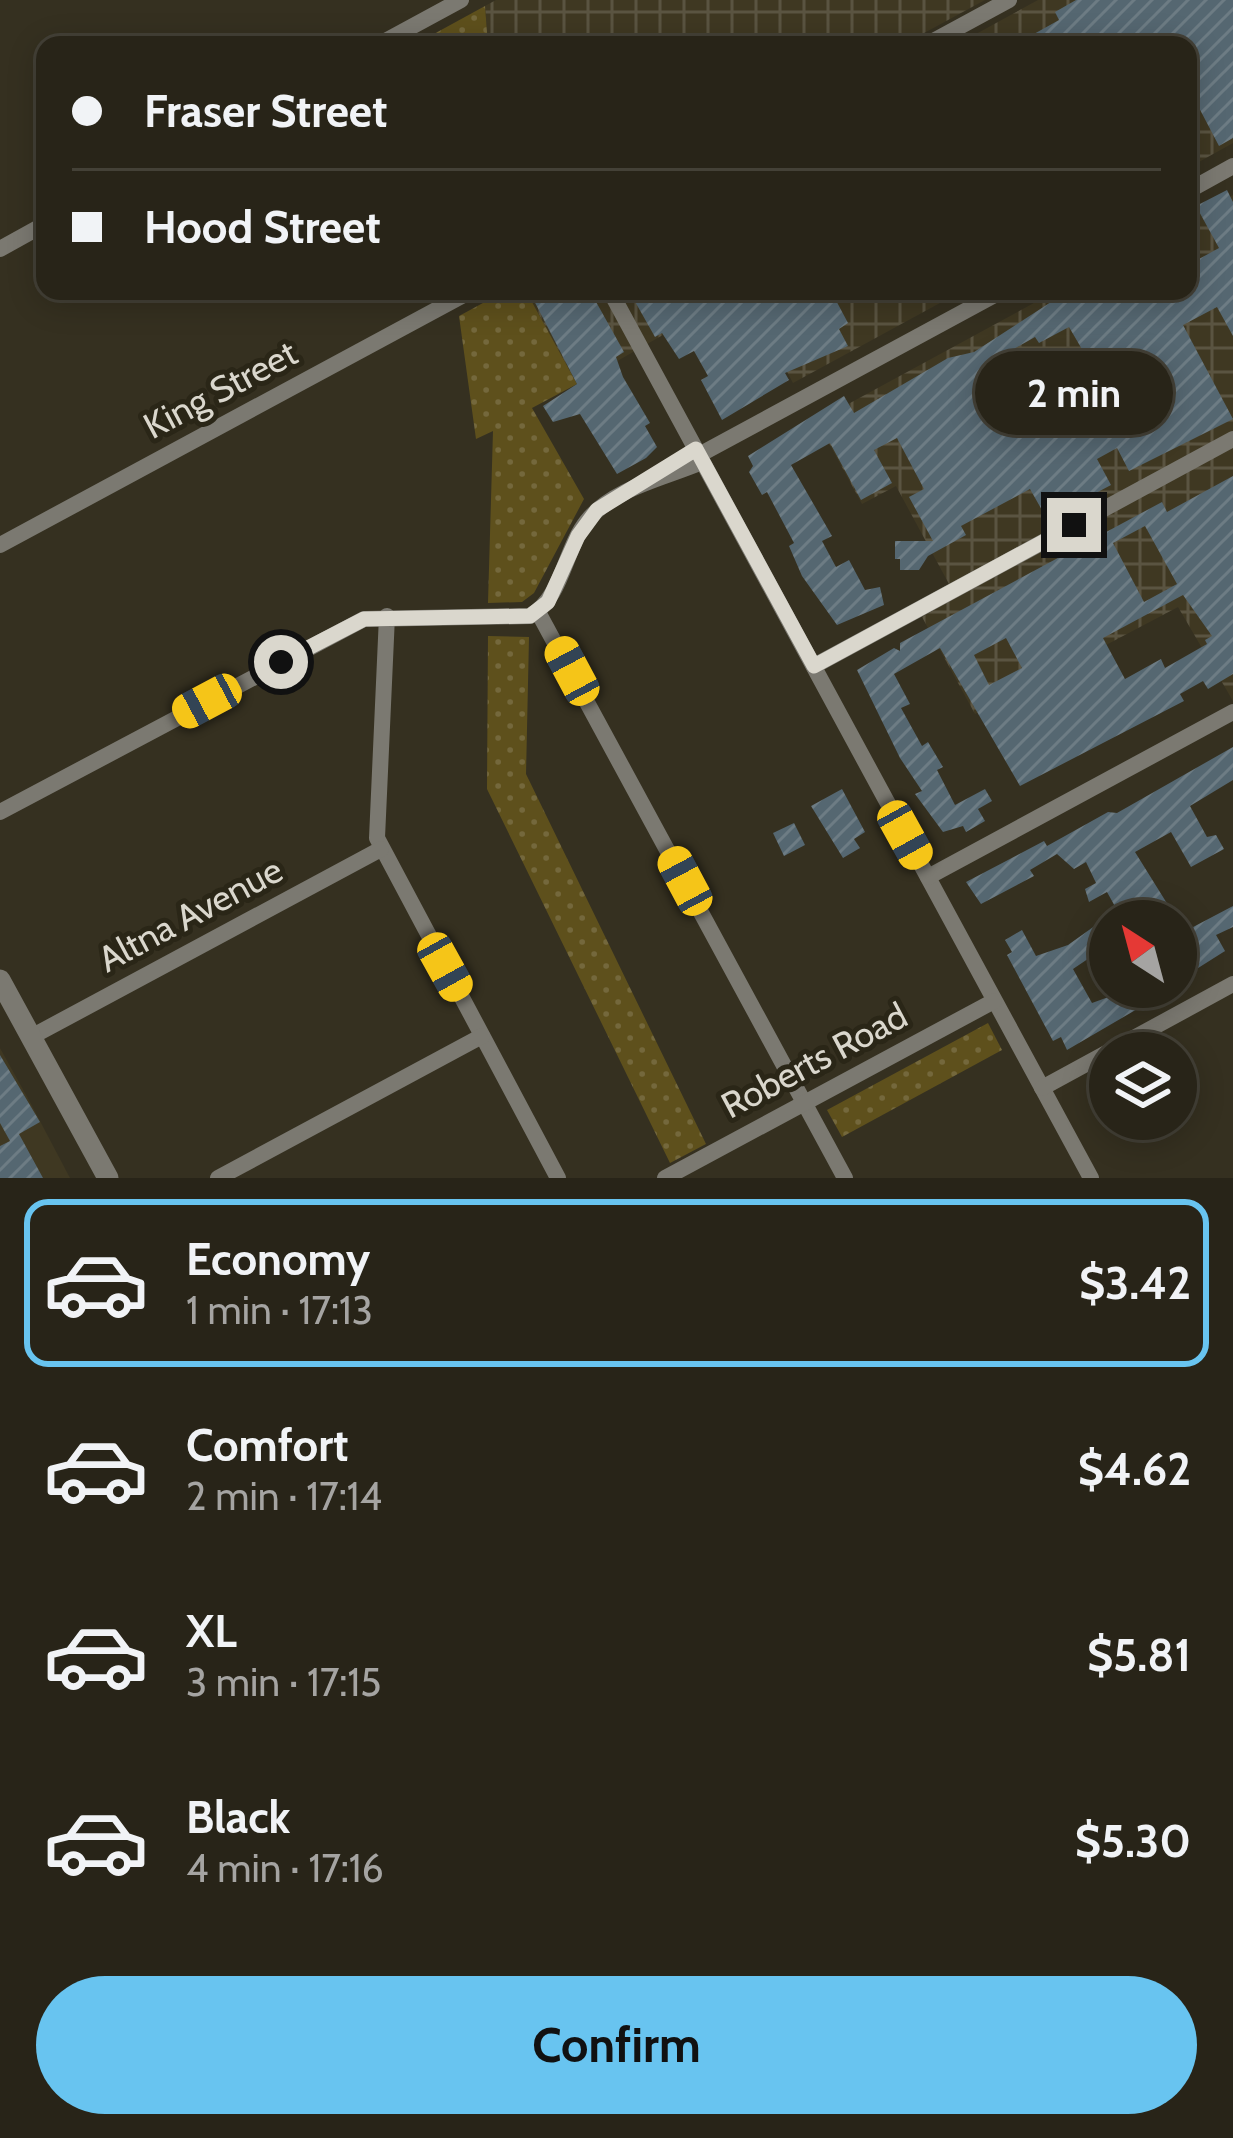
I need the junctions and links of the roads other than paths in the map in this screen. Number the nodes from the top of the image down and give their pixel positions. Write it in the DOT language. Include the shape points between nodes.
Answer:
graph roads {
  1 [pos="461,0"];
  2 [pos="1009,0"];
  3 [pos="395,36"];
  4 [pos="943,36"];
  5 [pos="1233,166"];
  6 [pos="1197,186"];
  7 [pos="36,229"];
  8 [pos="0,249"];
  9 [pos="454,300"];
  10 [pos="615,300"];
  11 [pos="985,300"];
  12 [pos="1233,439"];
  13 [pos="699,455"];
  14 [pos="0,545"];
  15 [pos="538,612"];
  16 [pos="387,616"];
  17 [pos="814,666"];
  18 [pos="1233,712"];
  19 [pos="2,811"];
  20 [pos="381,849"];
  21 [pos="928,877"];
  22 [pos="0,980"];
  23 [pos="1233,984"];
  24 [pos="994,1001"];
  25 [pos="482,1036"];
  26 [pos="31,1037"];
  27 [pos="1042,1088"];
  28 [pos="804,1102"];
  29 [pos="108,1178"];
  30 [pos="218,1178"];
  31 [pos="558,1178"];
  32 [pos="665,1178"];
  33 [pos="845,1178"];
  34 [pos="1091,1178"];
  1 -- 3 [label="street"];
  2 -- 4 [label="street"];
  5 -- 6 [label="street"];
  7 -- 8 [label="street"];
  9 -- 14 [label="street, King Street"];
  10 -- 13 [label="street"];
  11 -- 13 [label="street"];
  12 -- 17 [label="street"];
  13 -- 15 [label="street" via="591,517"];
  13 -- 17 [label="street"];
  15 -- 16 [label="street" via="514,620"];
  15 -- 28 [label="street"];
  16 -- 19 [label="street" via="355,622"];
  16 -- 20 [label="street"];
  17 -- 21 [label="street"];
  18 -- 21 [label="street"];
  20 -- 25 [label="street"];
  20 -- 26 [label="street, Altna Avenue"];
  21 -- 24 [label="street"];
  22 -- 26 [label="street"];
  23 -- 27 [label="street"];
  24 -- 27 [label="street"];
  24 -- 28 [label="street, Roberts Road"];
  25 -- 30 [label="street"];
  25 -- 31 [label="street"];
  26 -- 29 [label="street"];
  27 -- 34 [label="street"];
  28 -- 32 [label="street, Roberts Road"];
  28 -- 33 [label="street"];
}
